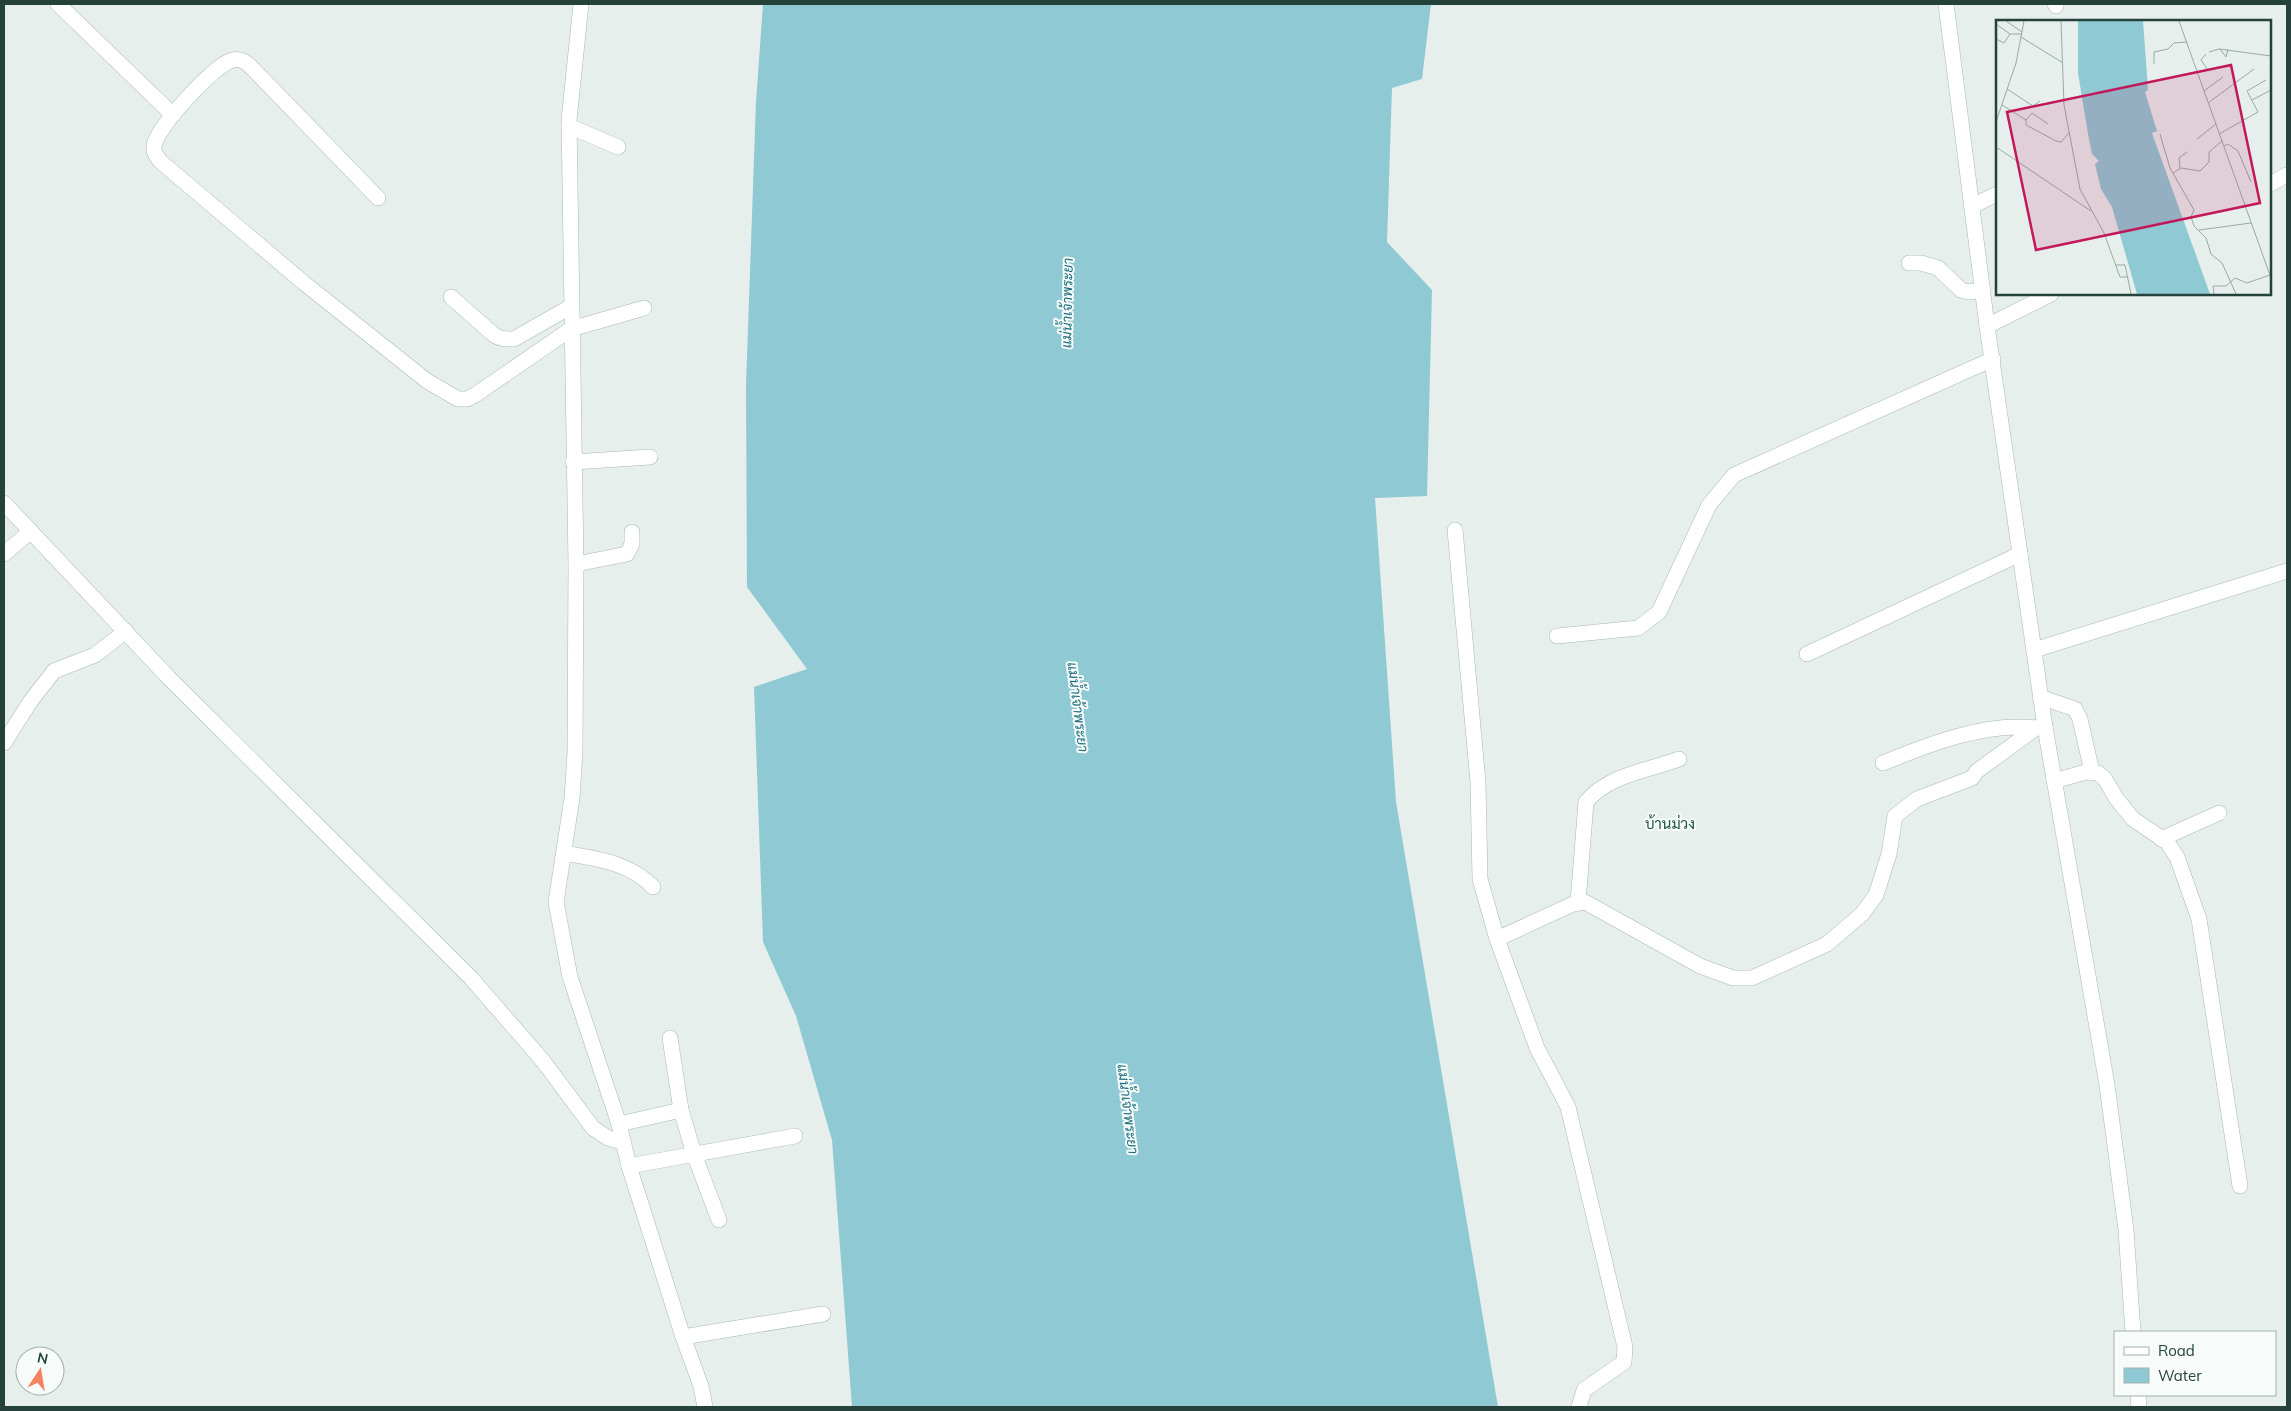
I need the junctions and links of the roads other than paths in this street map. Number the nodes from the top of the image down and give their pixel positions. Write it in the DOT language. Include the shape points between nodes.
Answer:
graph roads {
  1 [pos="58,4"];
  2 [pos="581,4"];
  3 [pos="1946,4"];
  4 [pos="172,114"];
  5 [pos="569,126"];
  6 [pos="618,147"];
  7 [pos="2287,175"];
  8 [pos="2271,183"];
  9 [pos="1996,194"];
  10 [pos="378,198"];
  11 [pos="1972,206"];
  12 [pos="1909,263"];
  13 [pos="1983,290"];
  14 [pos="2049,295"];
  15 [pos="451,297"];
  16 [pos="570,307"];
  17 [pos="644,308"];
  18 [pos="1987,326"];
  19 [pos="571,329"];
  20 [pos="1993,359"];
  21 [pos="650,457"];
  22 [pos="573,462"];
  23 [pos="4,503"];
  24 [pos="1455,530"];
  25 [pos="31,531"];
  26 [pos="632,532"];
  27 [pos="4,554"];
  28 [pos="2020,554"];
  29 [pos="576,564"];
  30 [pos="2287,571"];
  31 [pos="126,631"];
  32 [pos="1557,636"];
  33 [pos="2034,650"];
  34 [pos="1807,654"];
  35 [pos="2040,697"];
  36 [pos="2041,727"];
  37 [pos="4,743"];
  38 [pos="1679,759"];
  39 [pos="1883,764"];
  40 [pos="2091,766"];
  41 [pos="2054,782"];
  42 [pos="2219,814"];
  43 [pos="2161,839"];
  44 [pos="564,853"];
  45 [pos="654,888"];
  46 [pos="1578,902"];
  47 [pos="1496,939"];
  48 [pos="670,1038"];
  49 [pos="681,1110"];
  50 [pos="619,1124"];
  51 [pos="795,1136"];
  52 [pos="622,1142"];
  53 [pos="694,1154"];
  54 [pos="629,1166"];
  55 [pos="2240,1186"];
  56 [pos="719,1220"];
  57 [pos="823,1314"];
  58 [pos="2133,1331"];
  59 [pos="683,1337"];
  60 [pos="705,1407"];
  61 [pos="1579,1407"];
  1 -- 4 [label="street"];
  2 -- 5 [label="street"];
  3 -- 11 [label="street"];
  4 -- 10 [label="street" via="225,62 238,59 245,62"];
  4 -- 19 [label="street" via="156,137 156,156 304,283 427,381 453,397 467,399 475,395"];
  5 -- 6 [label="street"];
  5 -- 16 [label="street"];
  7 -- 8 [label="street"];
  9 -- 11 [label="street"];
  11 -- 13 [label="street"];
  12 -- 13 [label="street" via="1938,268 1961,290"];
  13 -- 18 [label="street"];
  14 -- 18 [label="street"];
  15 -- 16 [label="street" via="492,334 506,339 514,339"];
  16 -- 19 [label="street"];
  17 -- 19 [label="street"];
  18 -- 20 [label="street"];
  19 -- 22 [label="street"];
  20 -- 28 [label="street"];
  20 -- 32 [label="street" via="1734,475 1709,505 1659,612 1638,628"];
  21 -- 22 [label="street"];
  22 -- 29 [label="street"];
  23 -- 25 [label="street"];
  24 -- 47 [label="street" via="1478,782 1480,879"];
  25 -- 27 [label="street"];
  25 -- 31 [label="street"];
  26 -- 29 [label="street" via="632,544 627,554"];
  28 -- 33 [label="street"];
  28 -- 34 [label="street"];
  29 -- 44 [label="street" via="575,752"];
  30 -- 33 [label="street"];
  31 -- 37 [label="street" via="95,655 54,671"];
  31 -- 52 [label="street" via="169,678 477,985 543,1061 593,1128"];
  33 -- 35 [label="street"];
  35 -- 36 [label="street"];
  35 -- 40 [label="street" via="2075,709"];
  36 -- 39 [label="street" via="2018,726 1953,736"];
  36 -- 41 [label="street"];
  36 -- 46 [label="street" via="1977,771 1972,778 1917,799 1898,814 1889,854 1872,903 1827,944 1764,974 1741,980 1713,972 1594,906"];
  38 -- 46 [label="street" via="1619,778 1586,802"];
  40 -- 41 [label="street"];
  40 -- 43 [label="street" via="2105,779 2133,819"];
  41 -- 58 [label="street" via="2107,1085 2126,1230"];
  42 -- 43 [label="street"];
  43 -- 55 [label="street" via="2177,857 2199,919"];
  44 -- 45 [label="street" via="611,861 636,873"];
  44 -- 50 [label="street" via="556,897 564,951"];
  46 -- 47 [label="street"];
  47 -- 61 [label="street" via="1538,1048 1568,1107 1625,1346 1624,1362 1584,1390"];
  48 -- 49 [label="street"];
  49 -- 50 [label="street"];
  49 -- 53 [label="street"];
  50 -- 52 [label="street"];
  51 -- 53 [label="street"];
  52 -- 54 [label="street"];
  53 -- 54 [label="street"];
  53 -- 56 [label="street"];
  54 -- 59 [label="street"];
  57 -- 59 [label="street"];
  59 -- 60 [label="street"];
}
